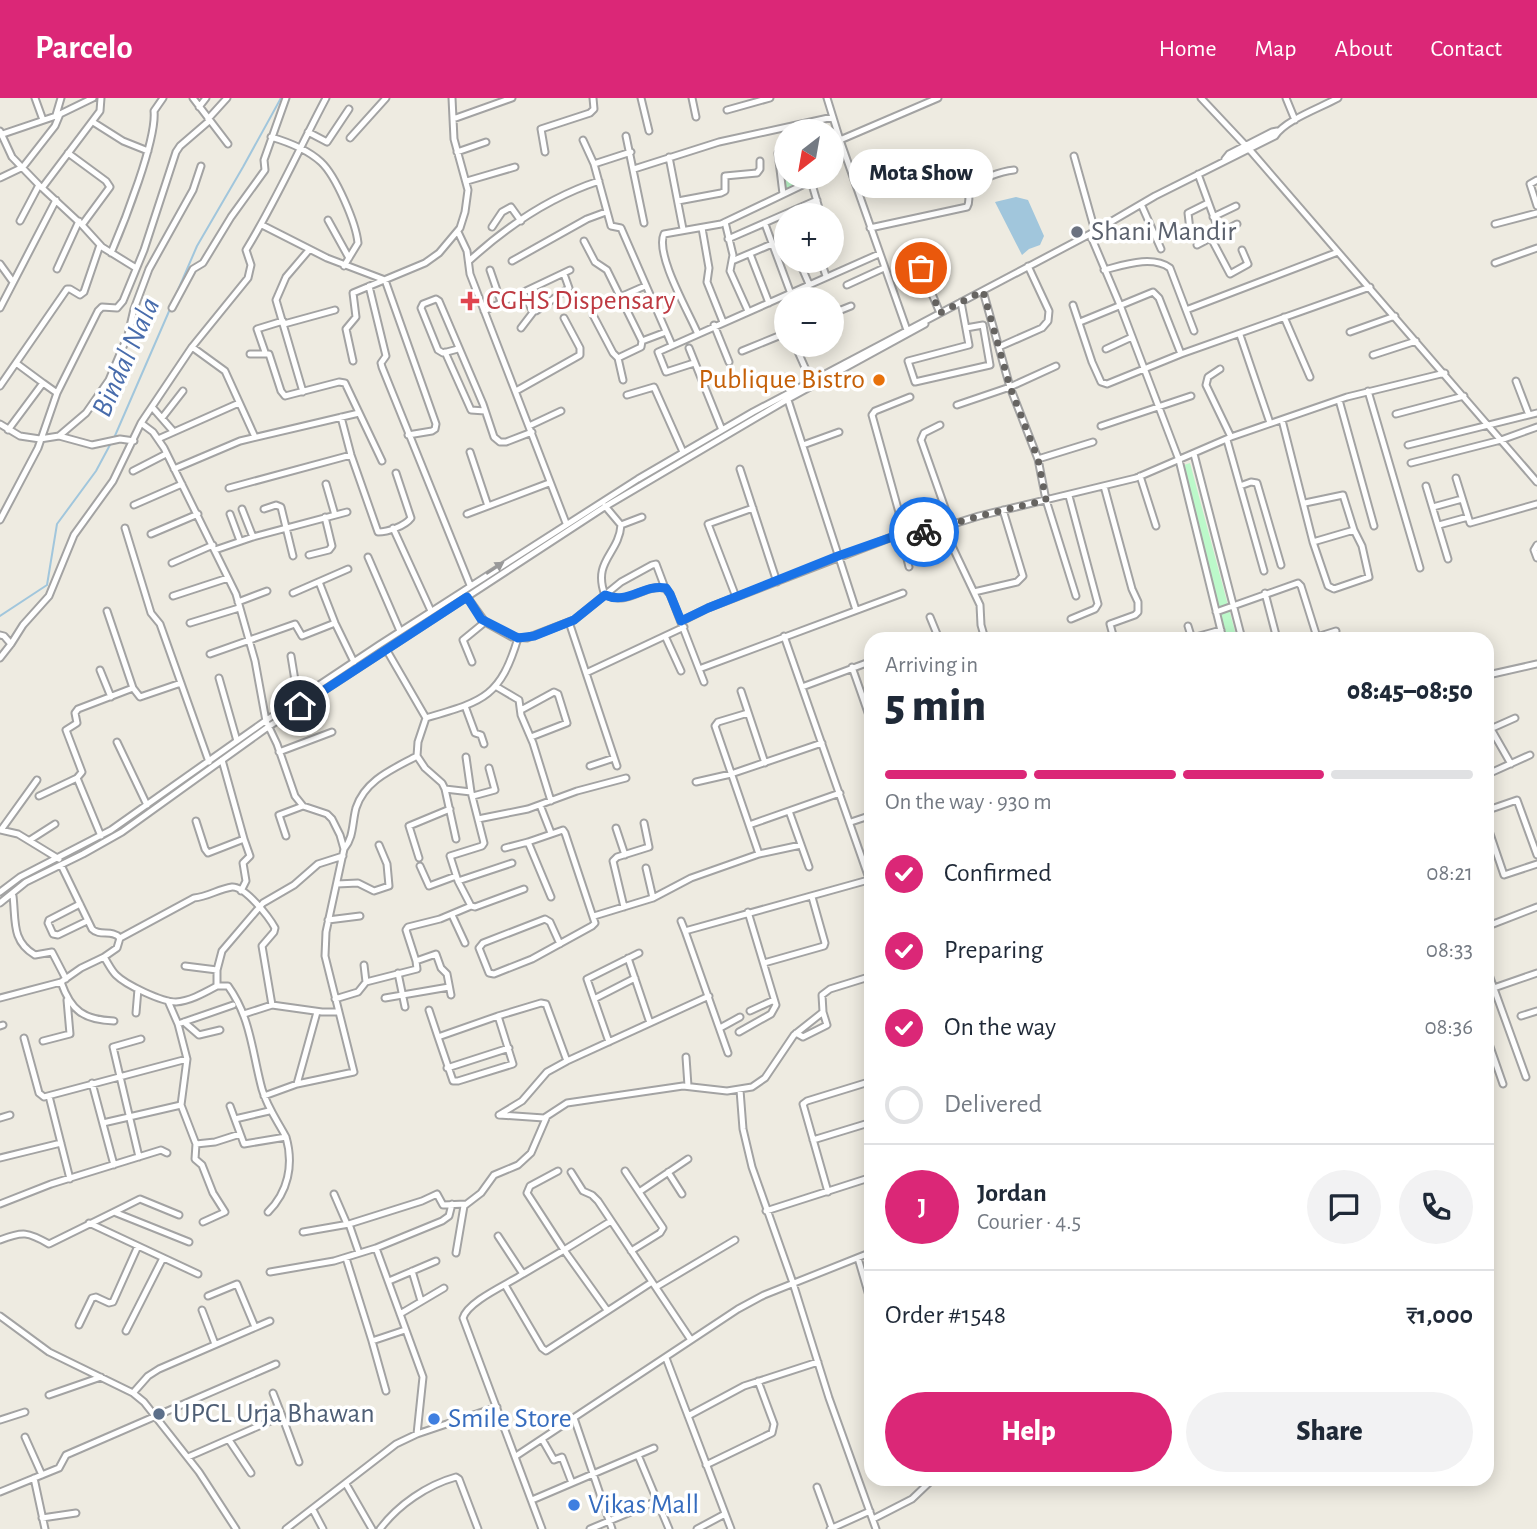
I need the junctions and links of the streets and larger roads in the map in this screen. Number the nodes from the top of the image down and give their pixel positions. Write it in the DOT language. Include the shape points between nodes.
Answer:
graph roads {
  1 [pos="35,98"];
  2 [pos="61,98"];
  3 [pos="101,98"];
  4 [pos="163,98"];
  5 [pos="193,98"];
  6 [pos="206,98"];
  7 [pos="228,98"];
  8 [pos="286,98"];
  9 [pos="326,98"];
  10 [pos="386,98"];
  11 [pos="452,98"];
  12 [pos="512,98"];
  13 [pos="593,98"];
  14 [pos="641,98"];
  15 [pos="692,98"];
  16 [pos="770,98"];
  17 [pos="827,98"];
  18 [pos="938,98"];
  19 [pos="1201,98"];
  20 [pos="1286,98"];
  21 [pos="1338,98"];
  22 [pos="91,99"];
  23 [pos="1331,100"];
  24 [pos="199,107"];
  25 [pos="349,108"];
  26 [pos="727,110"];
  27 [pos="58,115"];
  28 [pos="696,117"];
  29 [pos="833,117"];
  30 [pos="43,120"];
  31 [pos="209,120"];
  32 [pos="453,120"];
  33 [pos="1295,120"];
  34 [pos="93,122"];
  35 [pos="649,131"];
  36 [pos="308,132"];
  37 [pos="0,134"];
  38 [pos="626,136"];
  39 [pos="271,137"];
  40 [pos="350,138"];
  41 [pos="844,138"];
  42 [pos="583,140"];
  43 [pos="486,142"];
  44 [pos="228,144"];
  45 [pos="1247,147"];
  46 [pos="299,148"];
  47 [pos="148,151"];
  48 [pos="457,152"];
  49 [pos="545,152"];
  50 [pos="631,152"];
  51 [pos="68,153"];
  52 [pos="844,154"];
  53 [pos="1074,156"];
  54 [pos="669,157"];
  55 [pos="760,161"];
  56 [pos="594,164"];
  57 [pos="201,166"];
  58 [pos="23,167"];
  59 [pos="515,167"];
  60 [pos="634,169"];
  61 [pos="1014,170"];
  62 [pos="1198,174"];
  63 [pos="0,178"];
  64 [pos="1537,180"];
  65 [pos="467,181"];
  66 [pos="598,181"];
  67 [pos="41,187"];
  68 [pos="782,189"];
  69 [pos="792,189"];
  70 [pos="813,189"];
  71 [pos="783,194"];
  72 [pos="56,200"];
  73 [pos="817,200"];
  74 [pos="678,201"];
  75 [pos="811,203"];
  76 [pos="818,203"];
  77 [pos="1208,203"];
  78 [pos="1141,204"];
  79 [pos="1236,206"];
  80 [pos="1537,206"];
  81 [pos="606,212"];
  82 [pos="1537,212"];
  83 [pos="1213,216"];
  84 [pos="328,220"];
  85 [pos="774,220"];
  86 [pos="20,221"];
  87 [pos="520,221"];
  88 [pos="725,222"];
  89 [pos="81,223"];
  90 [pos="644,223"];
  91 [pos="765,224"];
  92 [pos="1237,224"];
  93 [pos="1495,224"];
  94 [pos="262,225"];
  95 [pos="492,227"];
  96 [pos="702,228"];
  97 [pos="870,228"];
  98 [pos="683,229"];
  99 [pos="1189,230"];
  100 [pos="458,232"];
  101 [pos="1093,232"];
  102 [pos="1220,233"];
  103 [pos="1211,238"];
  104 [pos="728,239"];
  105 [pos="584,241"];
  106 [pos="772,244"];
  107 [pos="100,245"];
  108 [pos="1197,245"];
  109 [pos="1537,248"];
  110 [pos="1161,249"];
  111 [pos="309,250"];
  112 [pos="1242,250"];
  113 [pos="1338,252"];
  114 [pos="111,253"];
  115 [pos="750,254"];
  116 [pos="879,254"];
  117 [pos="349,258"];
  118 [pos="469,261"];
  119 [pos="512,261"];
  120 [pos="732,261"];
  121 [pos="1495,263"];
  122 [pos="0,264"];
  123 [pos="344,266"];
  124 [pos="1028,267"];
  125 [pos="57,268"];
  126 [pos="136,268"];
  127 [pos="884,268"];
  128 [pos="921,268"];
  129 [pos="490,270"];
  130 [pos="570,270"];
  131 [pos="1104,270"];
  132 [pos="804,273"];
  133 [pos="825,273"];
  134 [pos="564,274"];
  135 [pos="826,276"];
  136 [pos="385,280"];
  137 [pos="13,282"];
  138 [pos="808,284"];
  139 [pos="847,285"];
  140 [pos="369,286"];
  141 [pos="645,286"];
  142 [pos="788,287"];
  143 [pos="803,287"];
  144 [pos="1370,287"];
  145 [pos="983,291"];
  146 [pos="524,294"];
  147 [pos="620,297"];
  148 [pos="774,301"];
  149 [pos="501,302"];
  150 [pos="961,302"];
  151 [pos="769,303"];
  152 [pos="1120,304"];
  153 [pos="1073,305"];
  154 [pos="851,306"];
  155 [pos="0,308"];
  156 [pos="172,308"];
  157 [pos="844,309"];
  158 [pos="335,310"];
  159 [pos="1186,310"];
  160 [pos="484,311"];
  161 [pos="534,311"];
  162 [pos="748,311"];
  163 [pos="940,313"];
  164 [pos="593,315"];
  165 [pos="1395,316"];
  166 [pos="1284,317"];
  167 [pos="564,318"];
  168 [pos="284,322"];
  169 [pos="723,322"];
  170 [pos="1080,323"];
  171 [pos="715,326"];
  172 [pos="521,328"];
  173 [pos="966,328"];
  174 [pos="1194,331"];
  175 [pos="666,332"];
  176 [pos="698,332"];
  177 [pos="1350,332"];
  178 [pos="908,333"];
  179 [pos="1240,335"];
  180 [pos="1132,337"];
  181 [pos="774,338"];
  182 [pos="642,341"];
  183 [pos="1416,341"];
  184 [pos="672,345"];
  185 [pos="192,347"];
  186 [pos="999,347"];
  187 [pos="688,348"];
  188 [pos="458,349"];
  189 [pos="1106,349"];
  190 [pos="742,351"];
  191 [pos="265,352"];
  192 [pos="445,352"];
  193 [pos="250,354"];
  194 [pos="1181,354"];
  195 [pos="1373,355"];
  196 [pos="800,357"];
  197 [pos="618,358"];
  198 [pos="352,361"];
  199 [pos="729,362"];
  200 [pos="16,363"];
  201 [pos="694,363"];
  202 [pos="1056,366"];
  203 [pos="1144,369"];
  204 [pos="1220,369"];
  205 [pos="1445,373"];
  206 [pos="1310,377"];
  207 [pos="623,380"];
  208 [pos="811,381"];
  209 [pos="1516,381"];
  210 [pos="43,383"];
  211 [pos="0,386"];
  212 [pos="1010,387"];
  213 [pos="183,391"];
  214 [pos="516,391"];
  215 [pos="1368,391"];
  216 [pos="303,392"];
  217 [pos="57,393"];
  218 [pos="627,395"];
  219 [pos="787,397"];
  220 [pos="910,397"];
  221 [pos="1191,397"];
  222 [pos="1464,397"];
  223 [pos="1339,400"];
  224 [pos="239,403"];
  225 [pos="957,405"];
  226 [pos="152,407"];
  227 [pos="1159,407"];
  228 [pos="485,411"];
  229 [pos="561,411"];
  230 [pos="359,413"];
  231 [pos="1537,413"];
  232 [pos="1396,414"];
  233 [pos="1529,415"];
  234 [pos="341,417"];
  235 [pos="162,418"];
  236 [pos="1282,420"];
  237 [pos="141,423"];
  238 [pos="0,424"];
  239 [pos="1270,424"];
  240 [pos="940,425"];
  241 [pos="1101,426"];
  242 [pos="1488,427"];
  243 [pos="1537,427"];
  244 [pos="531,429"];
  245 [pos="8,430"];
  246 [pos="722,430"];
  247 [pos="173,431"];
  248 [pos="839,432"];
  249 [pos="408,435"];
  250 [pos="60,436"];
  251 [pos="255,438"];
  252 [pos="40,439"];
  253 [pos="158,439"];
  254 [pos="1229,439"];
  255 [pos="1501,440"];
  256 [pos="134,441"];
  257 [pos="1093,442"];
  258 [pos="803,445"];
  259 [pos="1408,445"];
  260 [pos="470,452"];
  261 [pos="683,452"];
  262 [pos="166,454"];
  263 [pos="1194,454"];
  264 [pos="351,455"];
  265 [pos="1038,459"];
  266 [pos="1179,460"];
  267 [pos="382,461"];
  268 [pos="1411,463"];
  269 [pos="174,469"];
  270 [pos="740,469"];
  271 [pos="133,471"];
  272 [pos="396,473"];
  273 [pos="1140,476"];
  274 [pos="1456,478"];
  275 [pos="1537,482"];
  276 [pos="550,483"];
  277 [pos="182,484"];
  278 [pos="326,484"];
  279 [pos="1104,486"];
  280 [pos="1240,486"];
  281 [pos="1426,486"];
  282 [pos="229,488"];
  283 [pos="1069,496"];
  284 [pos="1462,499"];
  285 [pos="0,500"];
  286 [pos="1046,500"];
  287 [pos="1305,503"];
  288 [pos="1537,504"];
  289 [pos="7,505"];
  290 [pos="134,505"];
  291 [pos="488,506"];
  292 [pos="605,506"];
  293 [pos="1433,507"];
  294 [pos="753,508"];
  295 [pos="242,509"];
  296 [pos="264,509"];
  297 [pos="1003,510"];
  298 [pos="347,512"];
  299 [pos="230,513"];
  300 [pos="198,514"];
  301 [pos="467,514"];
  302 [pos="334,515"];
  303 [pos="325,517"];
  304 [pos="642,517"];
  305 [pos="1468,517"];
  306 [pos="0,520"];
  307 [pos="566,523"];
  308 [pos="1439,524"];
  309 [pos="621,525"];
  310 [pos="951,525"];
  311 [pos="1156,526"];
  312 [pos="1374,526"];
  313 [pos="286,527"];
  314 [pos="943,527"];
  315 [pos="125,528"];
  316 [pos="393,528"];
  317 [pos="1212,528"];
  318 [pos="1354,530"];
  319 [pos="1196,533"];
  320 [pos="150,534"];
  321 [pos="903,534"];
  322 [pos="253,537"];
  323 [pos="240,541"];
  324 [pos="1313,542"];
  325 [pos="1537,545"];
  326 [pos="214,547"];
  327 [pos="309,555"];
  328 [pos="293,556"];
  329 [pos="838,556"];
  330 [pos="368,558"];
  331 [pos="1537,558"];
  332 [pos="1448,559"];
  333 [pos="172,563"];
  334 [pos="1281,565"];
  335 [pos="909,567"];
  336 [pos="1420,568"];
  337 [pos="348,569"];
  338 [pos="1264,571"];
  339 [pos="228,578"];
  340 [pos="319,582"];
  341 [pos="777,582"];
  342 [pos="470,585"];
  343 [pos="666,588"];
  344 [pos="267,591"];
  345 [pos="974,592"];
  346 [pos="293,593"];
  347 [pos="903,593"];
  348 [pos="1265,593"];
  349 [pos="605,595"];
  350 [pos="173,596"];
  351 [pos="1076,596"];
  352 [pos="467,597"];
  353 [pos="736,597"];
  354 [pos="239,605"];
  355 [pos="1233,605"];
  356 [pos="856,610"];
  357 [pos="107,611"];
  358 [pos="430,611"];
  359 [pos="1216,612"];
  360 [pos="930,617"];
  361 [pos="1072,619"];
  362 [pos="485,622"];
  363 [pos="569,622"];
  364 [pos="190,623"];
  365 [pos="335,623"];
  366 [pos="683,624"];
  367 [pos="1188,626"];
  368 [pos="1221,629"];
  369 [pos="400,631"];
  370 [pos="1336,631"];
  371 [pos="935,632"];
  372 [pos="983,632"];
  373 [pos="1112,632"];
  374 [pos="1190,632"];
  375 [pos="1211,632"];
  376 [pos="1222,632"];
  377 [pos="1239,632"];
  378 [pos="1275,632"];
  379 [pos="1312,632"];
  380 [pos="1333,632"];
  381 [pos="0,635"];
  382 [pos="666,636"];
  383 [pos="784,636"];
  384 [pos="518,638"];
  385 [pos="249,640"];
  386 [pos="11,645"];
  387 [pos="386,649"];
  388 [pos="211,654"];
  389 [pos="290,656"];
  390 [pos="0,658"];
  391 [pos="354,662"];
  392 [pos="472,662"];
  393 [pos="864,663"];
  394 [pos="1537,664"];
  395 [pos="852,667"];
  396 [pos="699,668"];
  397 [pos="100,670"];
  398 [pos="681,671"];
  399 [pos="586,673"];
  400 [pos="1494,674"];
  401 [pos="219,678"];
  402 [pos="704,682"];
  403 [pos="181,684"];
  404 [pos="497,687"];
  405 [pos="802,687"];
  406 [pos="133,688"];
  407 [pos="741,691"];
  408 [pos="111,696"];
  409 [pos="299,699"];
  410 [pos="864,701"];
  411 [pos="465,706"];
  412 [pos="521,710"];
  413 [pos="748,713"];
  414 [pos="426,718"];
  415 [pos="1515,718"];
  416 [pos="267,724"];
  417 [pos="1494,727"];
  418 [pos="332,732"];
  419 [pos="531,737"];
  420 [pos="1494,737"];
  421 [pos="237,741"];
  422 [pos="117,742"];
  423 [pos="822,743"];
  424 [pos="484,744"];
  425 [pos="279,752"];
  426 [pos="1530,755"];
  427 [pos="417,756"];
  428 [pos="466,757"];
  429 [pos="614,758"];
  430 [pos="222,760"];
  431 [pos="209,762"];
  432 [pos="765,763"];
  433 [pos="1511,764"];
  434 [pos="590,766"];
  435 [pos="617,766"];
  436 [pos="489,768"];
  437 [pos="1494,771"];
  438 [pos="731,774"];
  439 [pos="76,778"];
  440 [pos="626,778"];
  441 [pos="37,780"];
  442 [pos="696,782"];
  443 [pos="445,789"];
  444 [pos="840,793"];
  445 [pos="472,794"];
  446 [pos="40,796"];
  447 [pos="551,801"];
  448 [pos="540,805"];
  449 [pos="147,806"];
  450 [pos="303,806"];
  451 [pos="1494,808"];
  452 [pos="450,809"];
  453 [pos="789,811"];
  454 [pos="864,818"];
  455 [pos="478,819"];
  456 [pos="197,821"];
  457 [pos="851,822"];
  458 [pos="644,823"];
  459 [pos="55,824"];
  460 [pos="748,825"];
  461 [pos="616,828"];
  462 [pos="1,830"];
  463 [pos="551,833"];
  464 [pos="101,836"];
  465 [pos="286,836"];
  466 [pos="244,839"];
  467 [pos="456,839"];
  468 [pos="30,840"];
  469 [pos="528,842"];
  470 [pos="379,845"];
  471 [pos="801,845"];
  472 [pos="1494,846"];
  473 [pos="505,848"];
  474 [pos="343,853"];
  475 [pos="759,854"];
  476 [pos="625,855"];
  477 [pos="1537,855"];
  478 [pos="419,858"];
  479 [pos="864,861"];
  480 [pos="60,862"];
  481 [pos="512,863"];
  482 [pos="1537,864"];
  483 [pos="420,866"];
  484 [pos="809,867"];
  485 [pos="646,868"];
  486 [pos="27,878"];
  487 [pos="457,878"];
  488 [pos="864,881"];
  489 [pos="337,884"];
  490 [pos="523,889"];
  491 [pos="242,891"];
  492 [pos="0,895"];
  493 [pos="13,896"];
  494 [pos="551,897"];
  495 [pos="812,897"];
  496 [pos="653,898"];
  497 [pos="80,904"];
  498 [pos="0,905"];
  499 [pos="261,906"];
  500 [pos="471,906"];
  501 [pos="624,907"];
  502 [pos="1537,907"];
  503 [pos="748,912"];
  504 [pos="452,915"];
  505 [pos="360,916"];
  506 [pos="594,916"];
  507 [pos="328,920"];
  508 [pos="87,921"];
  509 [pos="681,921"];
  510 [pos="1494,924"];
  511 [pos="685,931"];
  512 [pos="120,938"];
  513 [pos="465,943"];
  514 [pos="560,944"];
  515 [pos="639,953"];
  516 [pos="104,957"];
  517 [pos="628,958"];
  518 [pos="415,961"];
  519 [pos="764,964"];
  520 [pos="364,965"];
  521 [pos="185,966"];
  522 [pos="218,970"];
  523 [pos="398,973"];
  524 [pos="1537,973"];
  525 [pos="635,978"];
  526 [pos="864,979"];
  527 [pos="64,980"];
  528 [pos="366,982"];
  529 [pos="217,986"];
  530 [pos="449,987"];
  531 [pos="1494,988"];
  532 [pos="138,989"];
  533 [pos="403,995"];
  534 [pos="451,995"];
  535 [pos="709,996"];
  536 [pos="0,998"];
  537 [pos="385,998"];
  538 [pos="335,999"];
  539 [pos="594,999"];
  540 [pos="1494,999"];
  541 [pos="67,1000"];
  542 [pos="774,1000"];
  543 [pos="168,1001"];
  544 [pos="233,1004"];
  545 [pos="272,1005"];
  546 [pos="405,1007"];
  547 [pos="429,1010"];
  548 [pos="750,1011"];
  549 [pos="1537,1011"];
  550 [pos="317,1012"];
  551 [pos="338,1012"];
  552 [pos="823,1012"];
  553 [pos="136,1013"];
  554 [pos="244,1014"];
  555 [pos="498,1016"];
  556 [pos="1521,1016"];
  557 [pos="740,1017"];
  558 [pos="114,1021"];
  559 [pos="181,1023"];
  560 [pos="650,1023"];
  561 [pos="720,1028"];
  562 [pos="220,1030"];
  563 [pos="738,1032"];
  564 [pos="796,1033"];
  565 [pos="438,1037"];
  566 [pos="24,1038"];
  567 [pos="141,1039"];
  568 [pos="43,1041"];
  569 [pos="609,1042"];
  570 [pos="509,1048"];
  571 [pos="728,1053"];
  572 [pos="686,1057"];
  573 [pos="1494,1058"];
  574 [pos="187,1059"];
  575 [pos="567,1061"];
  576 [pos="447,1068"];
  577 [pos="121,1076"];
  578 [pos="1526,1077"];
  579 [pos="93,1083"];
  580 [pos="297,1084"];
  581 [pos="864,1084"];
  582 [pos="1503,1084"];
  583 [pos="688,1086"];
  584 [pos="740,1090"];
  585 [pos="264,1096"];
  586 [pos="49,1097"];
  587 [pos="181,1104"];
  588 [pos="230,1107"];
  589 [pos="269,1111"];
  590 [pos="10,1115"];
  591 [pos="130,1115"];
  592 [pos="547,1116"];
  593 [pos="0,1118"];
  594 [pos="235,1119"];
  595 [pos="103,1123"];
  596 [pos="864,1124"];
  597 [pos="240,1134"];
  598 [pos="286,1137"];
  599 [pos="813,1140"];
  600 [pos="61,1143"];
  601 [pos="196,1144"];
  602 [pos="167,1153"];
  603 [pos="139,1157"];
  604 [pos="0,1158"];
  605 [pos="688,1158"];
  606 [pos="114,1165"];
  607 [pos="558,1171"];
  608 [pos="625,1171"];
  609 [pos="571,1172"];
  610 [pos="668,1172"];
  611 [pos="70,1179"];
  612 [pos="864,1180"];
  613 [pos="639,1192"];
  614 [pos="828,1192"];
  615 [pos="334,1194"];
  616 [pos="682,1194"];
  617 [pos="0,1204"];
  618 [pos="466,1204"];
  619 [pos="452,1205"];
  620 [pos="766,1211"];
  621 [pos="114,1212"];
  622 [pos="268,1212"];
  623 [pos="179,1215"];
  624 [pos="611,1221"];
  625 [pos="203,1222"];
  626 [pos="89,1223"];
  627 [pos="348,1224"];
  628 [pos="303,1232"];
  629 [pos="498,1236"];
  630 [pos="0,1240"];
  631 [pos="735,1240"];
  632 [pos="189,1242"];
  633 [pos="138,1246"];
  634 [pos="376,1248"];
  635 [pos="564,1250"];
  636 [pos="631,1251"];
  637 [pos="359,1253"];
  638 [pos="456,1253"];
  639 [pos="864,1255"];
  640 [pos="163,1258"];
  641 [pos="345,1258"];
  642 [pos="858,1258"];
  643 [pos="436,1261"];
  644 [pos="412,1271"];
  645 [pos="270,1272"];
  646 [pos="198,1274"];
  647 [pos="523,1274"];
  648 [pos="864,1279"];
  649 [pos="389,1280"];
  650 [pos="793,1283"];
  651 [pos="654,1284"];
  652 [pos="505,1286"];
  653 [pos="444,1288"];
  654 [pos="208,1296"];
  655 [pos="421,1301"];
  656 [pos="202,1310"];
  657 [pos="607,1310"];
  658 [pos="400,1314"];
  659 [pos="0,1316"];
  660 [pos="270,1321"];
  661 [pos="79,1325"];
  662 [pos="255,1327"];
  663 [pos="405,1329"];
  664 [pos="126,1331"];
  665 [pos="691,1340"];
  666 [pos="372,1341"];
  667 [pos="215,1344"];
  668 [pos="666,1358"];
  669 [pos="818,1362"];
  670 [pos="276,1364"];
  671 [pos="101,1377"];
  672 [pos="758,1381"];
  673 [pos="386,1391"];
  674 [pos="133,1393"];
  675 [pos="273,1393"];
  676 [pos="48,1395"];
  677 [pos="497,1407"];
  678 [pos="25,1412"];
  679 [pos="157,1416"];
  680 [pos="282,1416"];
  681 [pos="688,1416"];
  682 [pos="574,1418"];
  683 [pos="0,1420"];
  684 [pos="417,1434"];
  685 [pos="25,1437"];
  686 [pos="542,1439"];
  687 [pos="229,1440"];
  688 [pos="654,1448"];
  689 [pos="559,1450"];
  690 [pos="638,1455"];
  691 [pos="516,1456"];
  692 [pos="188,1457"];
  693 [pos="562,1457"];
  694 [pos="299,1462"];
  695 [pos="706,1465"];
  696 [pos="251,1472"];
  697 [pos="593,1474"];
  698 [pos="42,1475"];
  699 [pos="34,1478"];
  700 [pos="572,1483"];
  701 [pos="346,1484"];
  702 [pos="926,1486"];
  703 [pos="817,1487"];
  704 [pos="0,1492"];
  705 [pos="532,1500"];
  706 [pos="657,1502"];
  707 [pos="313,1510"];
  708 [pos="870,1511"];
  709 [pos="76,1513"];
  710 [pos="725,1514"];
  711 [pos="42,1518"];
  712 [pos="873,1519"];
  713 [pos="610,1521"];
  714 [pos="45,1529"];
  715 [pos="236,1529"];
  716 [pos="286,1529"];
  717 [pos="323,1529"];
  718 [pos="372,1529"];
  719 [pos="380,1529"];
  720 [pos="478,1529"];
  721 [pos="542,1529"];
  722 [pos="590,1529"];
  723 [pos="612,1529"];
  724 [pos="669,1529"];
  725 [pos="696,1529"];
  726 [pos="731,1529"];
  727 [pos="831,1529"];
  728 [pos="876,1529"];
  1 -- 30 [label="street"];
  2 -- 27 [label="street"];
  3 -- 34 [label="street" via="102,108"];
  4 -- 47 [label="street" via="154,111"];
  5 -- 24 [label="street"];
  6 -- 24 [label="street"];
  7 -- 31 [label="street"];
  8 -- 39 [label="street"];
  9 -- 36 [label="street"];
  10 -- 40 [label="street"];
  11 -- 32 [label="street"];
  12 -- 32 [label="street"];
  13 -- 49 [label="street" via="593,111 541,129"];
  14 -- 35 [label="street"];
  15 -- 28 [label="street"];
  16 -- 26 [label="street"];
  17 -- 29 [label="street"];
  18 -- 41 [label="street"];
  19 -- 45 [label="street"];
  20 -- 33 [label="street"];
  21 -- 23 [label="street"];
  22 -- 27 [label="street"];
  23 -- 33 [label="street"];
  24 -- 31 [label="street"];
  25 -- 36 [label="street" via="327,142"];
  27 -- 30 [label="street"];
  27 -- 58 [label="street" via="55,126"];
  29 -- 54 [label="street"];
  30 -- 37 [label="street"];
  31 -- 44 [label="street"];
  31 -- 126 [label="street" via="176,152"];
  32 -- 48 [label="street"];
  33 -- 45 [label="street"];
  34 -- 47 [label="street"];
  34 -- 51 [label="street"];
  36 -- 46 [label="street"];
  37 -- 58 [label="street" via="9,154"];
  38 -- 50 [label="street"];
  39 -- 46 [label="street"];
  39 -- 156 [label="street" via="265,170 202,263 193,269"];
  42 -- 56 [label="street"];
  43 -- 48 [label="street"];
  45 -- 62 [label="street"];
  45 -- 113 [label="street"];
  46 -- 94 [label="street"];
  46 -- 117 [label="street" via="323,164 351,214 358,243"];
  47 -- 114 [label="street"];
  48 -- 65 [label="street"];
  50 -- 56 [label="street"];
  50 -- 60 [label="street"];
  51 -- 67 [label="street"];
  51 -- 89 [label="street" via="110,187"];
  52 -- 97 [label="street"];
  53 -- 101 [label="street"];
  54 -- 60 [label="street"];
  54 -- 74 [label="street"];
  55 -- 74 [label="street" via="757,173 725,176 721,193"];
  56 -- 66 [label="street"];
  57 -- 250 [label="street" via="193,190 149,269 109,380 86,413"];
  58 -- 63 [label="street"];
  58 -- 67 [label="street"];
  59 -- 65 [label="street"];
  60 -- 90 [label="street"];
  61 -- 97 [label="street" via="973,186 967,206"];
  62 -- 77 [label="street"];
  62 -- 78 [label="street"];
  64 -- 80 [label="street" via="1530,184"];
  65 -- 100 [label="street"];
  66 -- 81 [label="street"];
  66 -- 87 [label="street" via="566,193"];
  67 -- 72 [label="street"];
  67 -- 86 [label="street"];
  68 -- 71 [label="street"];
  69 -- 71 [label="street"];
  70 -- 73 [label="street"];
  71 -- 88 [label="street"];
  72 -- 89 [label="street"];
  72 -- 137 [label="street"];
  73 -- 75 [label="street"];
  73 -- 76 [label="street"];
  74 -- 98 [label="street"];
  77 -- 83 [label="street"];
  77 -- 99 [label="street" via="1188,213"];
  78 -- 101 [label="street"];
  78 -- 110 [label="street"];
  79 -- 83 [label="street"];
  81 -- 119 [label="street"];
  81 -- 141 [label="street" via="612,227 621,228"];
  82 -- 93 [label="street"];
  83 -- 102 [label="street"];
  84 -- 117 [label="street"];
  85 -- 91 [label="street"];
  87 -- 95 [label="street" via="511,207"];
  87 -- 118 [label="street"];
  88 -- 96 [label="street"];
  88 -- 104 [label="street"];
  89 -- 107 [label="street"];
  89 -- 125 [label="street"];
  91 -- 104 [label="street"];
  91 -- 106 [label="street"];
  92 -- 102 [label="street"];
  94 -- 111 [label="street"];
  94 -- 185 [label="street" via="246,250 251,265 248,278"];
  96 -- 98 [label="street"];
  96 -- 169 [label="street" via="708,282"];
  97 -- 116 [label="street"];
  98 -- 176 [label="street" via="664,234 662,243"];
  100 -- 118 [label="street"];
  100 -- 136 [label="street" via="425,263"];
  101 -- 124 [label="street"];
  101 -- 131 [label="street"];
  102 -- 103 [label="street"];
  103 -- 108 [label="street"];
  103 -- 112 [label="street" via="1230,274 1248,264"];
  104 -- 120 [label="street"];
  105 -- 147 [label="street" via="594,262 607,270"];
  106 -- 115 [label="street"];
  106 -- 142 [label="street"];
  107 -- 114 [label="street"];
  107 -- 200 [label="street" via="84,292 80,295 67,289"];
  109 -- 121 [label="street"];
  111 -- 123 [label="street"];
  111 -- 168 [label="street" via="277,296"];
  113 -- 144 [label="street"];
  113 -- 159 [label="street"];
  114 -- 126 [label="street"];
  115 -- 120 [label="street"];
  115 -- 151 [label="street"];
  116 -- 127 [label="street"];
  116 -- 135 [label="street"];
  117 -- 123 [label="street"];
  118 -- 160 [label="street"];
  120 -- 162 [label="street" via="730,271"];
  122 -- 137 [label="street"];
  123 -- 136 [label="street"];
  124 -- 145 [label="street"];
  124 -- 186 [label="street" via="1049,311 1048,321"];
  126 -- 217 [label="street" via="120,306 99,309"];
  127 -- 139 [label="street"];
  127 -- 178 [label="street"];
  128 -- 163 [label="street"];
  129 -- 149 [label="street"];
  130 -- 134 [label="street"];
  131 -- 152 [label="street"];
  131 -- 159 [label="street" via="1135,263 1166,265"];
  132 -- 138 [label="street"];
  133 -- 135 [label="street"];
  134 -- 146 [label="street"];
  134 -- 161 [label="street" via="569,288"];
  135 -- 138 [label="street"];
  136 -- 140 [label="street"];
  136 -- 249 [label="street" via="436,424 432,431"];
  137 -- 155 [label="street"];
  138 -- 143 [label="street"];
  140 -- 198 [label="street" via="352,294 356,317 346,332"];
  140 -- 249 [label="street" via="386,356 382,368"];
  141 -- 147 [label="street"];
  141 -- 175 [label="street"];
  144 -- 165 [label="street"];
  144 -- 166 [label="street"];
  145 -- 150 [label="street"];
  145 -- 186 [label="street"];
  146 -- 149 [label="street"];
  146 -- 161 [label="street"];
  147 -- 182 [label="street"];
  148 -- 151 [label="street"];
  149 -- 160 [label="street"];
  150 -- 163 [label="street"];
  150 -- 173 [label="street"];
  151 -- 162 [label="street"];
  152 -- 170 [label="street"];
  152 -- 180 [label="street"];
  152 -- 194 [label="street" via="1157,294"];
  153 -- 170 [label="street"];
  154 -- 157 [label="street"];
  158 -- 168 [label="street"];
  159 -- 174 [label="street"];
  160 -- 214 [label="street"];
  161 -- 172 [label="street"];
  162 -- 169 [label="street"];
  163 -- 178 [label="street"];
  164 -- 197 [label="street"];
  165 -- 177 [label="street"];
  165 -- 183 [label="street"];
  166 -- 179 [label="street"];
  166 -- 206 [label="street"];
  167 -- 214 [label="street" via="580,355"];
  168 -- 191 [label="street" via="257,329"];
  168 -- 216 [label="street"];
  169 -- 171 [label="street"];
  170 -- 203 [label="street" via="1101,382 1107,384"];
  171 -- 176 [label="street"];
  171 -- 199 [label="street"];
  173 -- 173 [label="street" via="969,345 908,361 915,382 990,365 983,325"];
  175 -- 182 [label="street"];
  175 -- 184 [label="street"];
  176 -- 184 [label="street"];
  178 -- 208 [label="street"];
  178 -- 219 [label="street"];
  179 -- 194 [label="street"];
  179 -- 239 [label="street"];
  180 -- 189 [label="street"];
  180 -- 203 [label="street"];
  181 -- 190 [label="street"];
  182 -- 197 [label="street" via="641,347"];
  183 -- 195 [label="street"];
  183 -- 205 [label="street"];
  184 -- 201 [label="street" via="658,352 666,372"];
  185 -- 224 [label="street" via="225,371"];
  185 -- 226 [label="street"];
  186 -- 212 [label="street"];
  187 -- 201 [label="street"];
  188 -- 192 [label="street"];
  188 -- 192 [label="street" via="436,299 421,308 438,350"];
  188 -- 228 [label="street"];
  191 -- 193 [label="street"];
  191 -- 216 [label="street" via="271,356 283,394 289,397"];
  192 -- 228 [label="street" via="471,410"];
  194 -- 203 [label="street"];
  196 -- 208 [label="street"];
  197 -- 207 [label="street"];
  200 -- 210 [label="street"];
  200 -- 211 [label="street"];
  201 -- 246 [label="street"];
  202 -- 212 [label="street"];
  203 -- 227 [label="street"];
  204 -- 254 [label="street" via="1205,382"];
  205 -- 215 [label="street"];
  205 -- 222 [label="street"];
  208 -- 219 [label="street"];
  209 -- 233 [label="street"];
  210 -- 217 [label="street"];
  210 -- 245 [label="street"];
  212 -- 225 [label="street"];
  212 -- 265 [label="street"];
  213 -- 235 [label="street"];
  214 -- 244 [label="street"];
  215 -- 223 [label="street"];
  215 -- 336 [label="street"];
  216 -- 230 [label="street" via="342,382"];
  217 -- 252 [label="street"];
  218 -- 261 [label="street" via="654,387"];
  219 -- 246 [label="street"];
  219 -- 258 [label="street"];
  219 -- 292 [label="street"];
  220 -- 321 [label="street" via="872,415"];
  221 -- 227 [label="street"];
  222 -- 232 [label="street"];
  222 -- 242 [label="street"];
  223 -- 236 [label="street"];
  223 -- 312 [label="street"];
  224 -- 247 [label="street"];
  224 -- 251 [label="street"];
  226 -- 235 [label="street"];
  226 -- 237 [label="street"];
  227 -- 241 [label="street"];
  227 -- 266 [label="street"];
  228 -- 244 [label="street" via="497,440 506,442"];
  229 -- 244 [label="street"];
  230 -- 234 [label="street"];
  230 -- 267 [label="street"];
  231 -- 233 [label="street"];
  233 -- 242 [label="street"];
  234 -- 251 [label="street"];
  234 -- 264 [label="street"];
  235 -- 247 [label="street"];
  236 -- 239 [label="street"];
  236 -- 287 [label="street"];
  237 -- 253 [label="street"];
  237 -- 256 [label="street"];
  238 -- 245 [label="street"];
  239 -- 254 [label="street"];
  240 -- 310 [label="street" via="924,433 921,440"];
  242 -- 255 [label="street"];
  242 -- 259 [label="street"];
  243 -- 255 [label="street"];
  244 -- 276 [label="street"];
  245 -- 252 [label="street"];
  246 -- 261 [label="street"];
  247 -- 253 [label="street"];
  248 -- 258 [label="street"];
  249 -- 342 [label="street"];
  250 -- 252 [label="street"];
  250 -- 256 [label="street" via="97,445"];
  251 -- 269 [label="street"];
  252 -- 289 [label="street"];
  253 -- 262 [label="street"];
  254 -- 263 [label="street"];
  254 -- 280 [label="street"];
  255 -- 268 [label="street"];
  255 -- 275 [label="street"];
  256 -- 386 [label="street" via="113,481 74,535 49,596"];
  257 -- 265 [label="street"];
  258 -- 329 [label="street"];
  260 -- 291 [label="street"];
  261 -- 307 [label="street"];
  262 -- 269 [label="street"];
  262 -- 271 [label="street"];
  263 -- 266 [label="street"];
  263 -- 317 [label="street"];
  264 -- 282 [label="street"];
  264 -- 316 [label="street" via="376,530"];
  265 -- 286 [label="street"];
  266 -- 273 [label="street"];
  266 -- 319 [label="street"];
  269 -- 277 [label="street"];
  270 -- 294 [label="street"];
  272 -- 316 [label="street" via="411,518"];
  273 -- 279 [label="street"];
  273 -- 311 [label="street"];
  274 -- 284 [label="street"];
  276 -- 291 [label="street"];
  276 -- 307 [label="street"];
  277 -- 290 [label="street"];
  277 -- 300 [label="street"];
  278 -- 302 [label="street"];
  279 -- 283 [label="street"];
  279 -- 373 [label="street" via="1138,602 1135,615 1110,624"];
  280 -- 334 [label="street" via="1258,483"];
  280 -- 338 [label="street"];
  281 -- 293 [label="street"];
  283 -- 286 [label="street"];
  283 -- 361 [label="street" via="1098,604 1096,610"];
  284 -- 293 [label="street"];
  284 -- 305 [label="street"];
  285 -- 289 [label="street"];
  286 -- 297 [label="street"];
  286 -- 351 [label="street"];
  287 -- 318 [label="street" via="1343,495"];
  287 -- 324 [label="street"];
  288 -- 305 [label="street" via="1469,523"];
  289 -- 306 [label="street"];
  291 -- 301 [label="street"];
  292 -- 309 [label="street"];
  292 -- 352 [label="street"];
  293 -- 308 [label="street"];
  294 -- 341 [label="street"];
  294 -- 353 [label="street" via="708,524"];
  295 -- 322 [label="street"];
  296 -- 313 [label="street" via="280,505"];
  297 -- 310 [label="street"];
  297 -- 345 [label="street" via="1023,576 1017,582"];
  298 -- 302 [label="street"];
  299 -- 323 [label="street"];
  300 -- 320 [label="street"];
  300 -- 326 [label="street"];
  302 -- 303 [label="street"];
  303 -- 313 [label="street"];
  303 -- 327 [label="street" via="332,546"];
  304 -- 309 [label="street"];
  305 -- 308 [label="street"];
  342 -- 307 [label="street, one-way"];
  308 -- 332 [label="street"];
  309 -- 349 [label="street" via="600,571"];
  310 -- 314 [label="street"];
  313 -- 322 [label="street"];
  313 -- 328 [label="street"];
  314 -- 321 [label="street"];
  314 -- 345 [label="street"];
  315 -- 403 [label="street" via="151,613 160,624"];
  316 -- 358 [label="street"];
  317 -- 319 [label="street"];
  317 -- 355 [label="street"];
  318 -- 324 [label="street"];
  318 -- 324 [label="street" via="1369,575 1334,589 1328,586"];
  319 -- 359 [label="street"];
  321 -- 329 [label="street"];
  321 -- 335 [label="street"];
  322 -- 323 [label="street"];
  323 -- 326 [label="street"];
  325 -- 331 [label="street"];
  326 -- 333 [label="street"];
  326 -- 339 [label="street"];
  329 -- 341 [label="street"];
  329 -- 356 [label="street"];
  330 -- 369 [label="street"];
  337 -- 340 [label="street"];
  339 -- 350 [label="street"];
  339 -- 354 [label="street"];
  340 -- 346 [label="street"];
  340 -- 365 [label="street"];
  341 -- 353 [label="street"];
  342 -- 358 [label="street"];
  343 -- 349 [label="street" via="652,588 628,598"];
  343 -- 349 [label="street" via="656,564"];
  343 -- 366 [label="street"];
  344 -- 354 [label="street"];
  345 -- 372 [label="street"];
  347 -- 356 [label="street"];
  348 -- 355 [label="street"];
  348 -- 378 [label="street"];
  348 -- 379 [label="street" via="1300,584"];
  349 -- 363 [label="street"];
  352 -- 362 [label="street"];
  352 -- 387 [label="street"];
  353 -- 366 [label="street"];
  354 -- 364 [label="street"];
  354 -- 385 [label="street"];
  355 -- 359 [label="street"];
  355 -- 377 [label="street"];
  356 -- 383 [label="street"];
  357 -- 406 [label="street"];
  358 -- 369 [label="street"];
  359 -- 368 [label="street"];
  360 -- 371 [label="street"];
  362 -- 384 [label="street"];
  362 -- 392 [label="street" via="463,640"];
  363 -- 384 [label="street"];
  363 -- 399 [label="street"];
  365 -- 385 [label="street" via="302,636 295,624"];
  365 -- 391 [label="street"];
  366 -- 382 [label="street"];
  366 -- 396 [label="street"];
  367 -- 374 [label="street"];
  368 -- 375 [label="street"];
  368 -- 376 [label="street"];
  369 -- 391 [label="street"];
  370 -- 380 [label="street"];
  381 -- 386 [label="street"];
  382 -- 398 [label="street"];
  382 -- 399 [label="street"];
  383 -- 396 [label="street"];
  383 -- 405 [label="street"];
  384 -- 404 [label="street"];
  385 -- 388 [label="street"];
  385 -- 416 [label="street"];
  386 -- 390 [label="street"];
  387 -- 414 [label="street"];
  387 -- 416 [label="street"];
  389 -- 409 [label="street"];
  391 -- 409 [label="street"];
  393 -- 395 [label="street"];
  394 -- 400 [label="street"];
  395 -- 405 [label="street"];
  395 -- 410 [label="street"];
  396 -- 402 [label="street"];
  397 -- 408 [label="street"];
  399 -- 429 [label="street"];
  401 -- 421 [label="street"];
  403 -- 406 [label="street" via="141,697"];
  403 -- 431 [label="street"];
  404 -- 411 [label="street"];
  404 -- 412 [label="street" via="516,698"];
  405 -- 423 [label="street"];
  406 -- 408 [label="street"];
  407 -- 413 [label="street"];
  408 -- 439 [label="street" via="78,709 77,723 66,730 82,772"];
  409 -- 416 [label="street"];
  411 -- 414 [label="street"];
  411 -- 424 [label="street"];
  412 -- 419 [label="street"];
  412 -- 419 [label="street" via="558,694 567,723"];
  413 -- 432 [label="street"];
  413 -- 438 [label="street" via="715,726"];
  414 -- 427 [label="street"];
  415 -- 417 [label="street"];
  416 -- 421 [label="street"];
  416 -- 425 [label="street"];
  416 -- 430 [label="street"];
  418 -- 425 [label="street"];
  419 -- 447 [label="street"];
  420 -- 433 [label="street"];
  421 -- 431 [label="street"];
  422 -- 449 [label="street"];
  423 -- 432 [label="street"];
  423 -- 444 [label="street"];
  425 -- 450 [label="street"];
  426 -- 433 [label="street"];
  427 -- 443 [label="street"];
  427 -- 474 [label="street" via="365,790"];
  428 -- 445 [label="street"];
  429 -- 434 [label="street"];
  429 -- 435 [label="street"];
  430 -- 466 [label="street"];
  430 -- 480 [label="street" via="121,832"];
  431 -- 449 [label="street"];
  432 -- 438 [label="street"];
  433 -- 437 [label="street"];
  436 -- 445 [label="street" via="495,790"];
  438 -- 442 [label="street"];
  438 -- 460 [label="street"];
  439 -- 446 [label="street"];
  439 -- 464 [label="street"];
  440 -- 447 [label="street"];
  441 -- 462 [label="street"];
  443 -- 445 [label="street"];
  443 -- 452 [label="street"];
  444 -- 453 [label="street"];
  444 -- 457 [label="street"];
  445 -- 455 [label="street"];
  447 -- 448 [label="street"];
  448 -- 455 [label="street"];
  448 -- 463 [label="street"];
  449 -- 464 [label="street"];
  450 -- 465 [label="street" via="279,815"];
  450 -- 474 [label="street" via="332,819"];
  451 -- 477 [label="street" via="1517,800"];
  452 -- 467 [label="street"];
  452 -- 478 [label="street" via="409,826"];
  453 -- 460 [label="street"];
  453 -- 471 [label="street"];
  454 -- 457 [label="street"];
  455 -- 487 [label="street" via="484,845 450,856"];
  456 -- 466 [label="street" via="208,853"];
  457 -- 479 [label="street"];
  458 -- 476 [label="street" via="649,847"];
  459 -- 468 [label="street"];
  460 -- 475 [label="street"];
  461 -- 476 [label="street"];
  462 -- 468 [label="street"];
  463 -- 469 [label="street"];
  463 -- 506 [label="street" via="565,833"];
  464 -- 480 [label="street"];
  466 -- 491 [label="street" via="250,856 243,863 246,881"];
  468 -- 480 [label="street"];
  469 -- 473 [label="street"];
  469 -- 494 [label="street"];
  470 -- 489 [label="street" via="389,886 373,891 358,883"];
  471 -- 475 [label="street"];
  471 -- 484 [label="street"];
  472 -- 482 [label="street" via="1504,875"];
  474 -- 489 [label="street"];
  474 -- 499 [label="street" via="318,864"];
  475 -- 496 [label="street" via="691,878"];
  476 -- 501 [label="street" via="613,862"];
  480 -- 486 [label="street"];
  480 -- 497 [label="street"];
  481 -- 487 [label="street"];
  483 -- 487 [label="street" via="429,886"];
  485 -- 496 [label="street"];
  486 -- 492 [label="street" via="20,877"];
  486 -- 493 [label="street"];
  486 -- 498 [label="street"];
  487 -- 500 [label="street"];
  488 -- 495 [label="street"];
  489 -- 507 [label="street"];
  490 -- 500 [label="street"];
  491 -- 499 [label="street"];
  491 -- 512 [label="street" via="229,888 194,898"];
  493 -- 498 [label="street"];
  493 -- 527 [label="street" via="18,941 35,955 52,952"];
  495 -- 503 [label="street"];
  495 -- 519 [label="street" via="824,946"];
  496 -- 501 [label="street"];
  497 -- 508 [label="street"];
  497 -- 508 [label="street" via="49,920 52,934"];
  499 -- 522 [label="street" via="222,951"];
  499 -- 545 [label="street" via="275,928 262,946"];
  500 -- 504 [label="street"];
  501 -- 506 [label="street"];
  502 -- 510 [label="street"];
  503 -- 511 [label="street"];
  503 -- 519 [label="street"];
  504 -- 513 [label="street"];
  504 -- 518 [label="street" via="406,928"];
  505 -- 507 [label="street"];
  506 -- 514 [label="street" via="592,926"];
  507 -- 538 [label="street" via="326,956"];
  508 -- 512 [label="street" via="95,932"];
  509 -- 511 [label="street"];
  511 -- 535 [label="street"];
  512 -- 516 [label="street" via="117,948"];
  514 -- 514 [label="street" via="492,974 479,948 545,919"];
  515 -- 517 [label="street"];
  516 -- 527 [label="street"];
  516 -- 532 [label="street" via="118,977"];
  517 -- 525 [label="street"];
  517 -- 539 [label="street" via="588,977"];
  518 -- 523 [label="street" via="417,969"];
  518 -- 530 [label="street" via="436,954"];
  519 -- 542 [label="street"];
  520 -- 528 [label="street"];
  521 -- 522 [label="street"];
  522 -- 529 [label="street"];
  523 -- 528 [label="street"];
  523 -- 533 [label="street"];
  524 -- 531 [label="street"];
  525 -- 539 [label="street"];
  525 -- 560 [label="street"];
  526 -- 552 [label="street" via="825,993"];
  527 -- 536 [label="street"];
  527 -- 541 [label="street"];
  528 -- 538 [label="street" via="358,992"];
  529 -- 543 [label="street" via="187,1000"];
  529 -- 554 [label="street" via="228,986"];
  530 -- 533 [label="street"];
  530 -- 534 [label="street"];
  532 -- 543 [label="street"];
  532 -- 553 [label="street"];
  533 -- 537 [label="street"];
  533 -- 546 [label="street"];
  535 -- 560 [label="street"];
  535 -- 561 [label="street"];
  538 -- 551 [label="street"];
  539 -- 569 [label="street"];
  540 -- 578 [label="street"];
  541 -- 558 [label="street" via="92,1019"];
  541 -- 568 [label="street" via="70,1034"];
  542 -- 548 [label="street"];
  542 -- 563 [label="street" via="776,1009 771,1014"];
  543 -- 559 [label="street"];
  544 -- 559 [label="street"];
  545 -- 550 [label="street"];
  545 -- 554 [label="street"];
  547 -- 565 [label="street"];
  549 -- 556 [label="street"];
  550 -- 551 [label="street"];
  550 -- 580 [label="street"];
  551 -- 580 [label="street" via="354,1072"];
  552 -- 564 [label="street"];
  552 -- 564 [label="street" via="827,1025 803,1037"];
  554 -- 585 [label="street"];
  555 -- 565 [label="street"];
  555 -- 570 [label="street"];
  555 -- 575 [label="street" via="546,1004"];
  557 -- 561 [label="street"];
  559 -- 562 [label="street" via="199,1035"];
  559 -- 574 [label="street"];
  560 -- 569 [label="street"];
  561 -- 571 [label="street"];
  564 -- 584 [label="street" via="765,1078"];
  565 -- 576 [label="street"];
  566 -- 586 [label="street" via="39,1093"];
  567 -- 577 [label="street" via="113,1046"];
  569 -- 575 [label="street"];
  570 -- 576 [label="street"];
  570 -- 576 [label="street" via="511,1066 455,1082"];
  572 -- 583 [label="street"];
  573 -- 582 [label="street"];
  574 -- 577 [label="street"];
  574 -- 587 [label="street"];
  575 -- 592 [label="street" via="547,1072 522,1101 499,1115"];
  577 -- 579 [label="street"];
  577 -- 591 [label="street"];
  579 -- 586 [label="street"];
  579 -- 595 [label="street"];
  580 -- 585 [label="street"];
  581 -- 599 [label="street" via="805,1102"];
  583 -- 584 [label="street"];
  583 -- 592 [label="street" via="567,1103"];
  584 -- 620 [label="street" via="745,1138"];
  585 -- 589 [label="street"];
  586 -- 600 [label="street"];
  587 -- 591 [label="street"];
  587 -- 601 [label="street"];
  588 -- 594 [label="street"];
  589 -- 594 [label="street"];
  589 -- 598 [label="street"];
  590 -- 593 [label="street"];
  591 -- 595 [label="street"];
  591 -- 603 [label="street"];
  592 -- 618 [label="street" via="531,1153 495,1175"];
  594 -- 597 [label="street"];
  595 -- 606 [label="street"];
  596 -- 599 [label="street"];
  597 -- 598 [label="street" via="245,1144"];
  597 -- 601 [label="street"];
  598 -- 622 [label="street" via="290,1155 287,1184"];
  599 -- 614 [label="street"];
  600 -- 604 [label="street"];
  600 -- 611 [label="street"];
  601 -- 625 [label="street" via="195,1159 225,1212"];
  602 -- 603 [label="street" via="161,1150"];
  603 -- 606 [label="street"];
  605 -- 610 [label="street"];
  606 -- 611 [label="street"];
  607 -- 635 [label="street" via="530,1186 527,1193"];
  608 -- 613 [label="street"];
  609 -- 624 [label="street"];
  610 -- 613 [label="street"];
  610 -- 616 [label="street"];
  611 -- 617 [label="street"];
  612 -- 614 [label="street"];
  613 -- 636 [label="street" via="663,1228"];
  614 -- 620 [label="street"];
  615 -- 627 [label="street"];
  618 -- 619 [label="street"];
  618 -- 638 [label="street"];
  619 -- 627 [label="street" via="443,1205 436,1194"];
  619 -- 634 [label="street" via="442,1221"];
  620 -- 650 [label="street"];
  621 -- 623 [label="street" via="140,1199"];
  621 -- 626 [label="street"];
  621 -- 632 [label="street"];
  624 -- 635 [label="street"];
  624 -- 636 [label="street"];
  626 -- 630 [label="street" via="50,1244 22,1233"];
  626 -- 633 [label="street"];
  627 -- 628 [label="street"];
  627 -- 637 [label="street"];
  629 -- 647 [label="street"];
  631 -- 651 [label="street"];
  633 -- 640 [label="street"];
  633 -- 661 [label="street" via="113,1302 92,1298"];
  634 -- 637 [label="street"];
  634 -- 649 [label="street"];
  635 -- 647 [label="street"];
  635 -- 657 [label="street"];
  636 -- 651 [label="street"];
  637 -- 641 [label="street"];
  639 -- 642 [label="street"];
  640 -- 646 [label="street"];
  640 -- 664 [label="street"];
  641 -- 645 [label="street"];
  641 -- 666 [label="street"];
  642 -- 648 [label="street"];
  642 -- 650 [label="street"];
  643 -- 644 [label="street"];
  644 -- 649 [label="street"];
  644 -- 655 [label="street"];
  647 -- 652 [label="street"];
  649 -- 658 [label="street"];
  650 -- 665 [label="street" via="738,1309"];
  650 -- 669 [label="street"];
  651 -- 657 [label="street"];
  651 -- 665 [label="street"];
  652 -- 657 [label="street" via="546,1351"];
  652 -- 677 [label="street" via="472,1304 463,1318"];
  653 -- 655 [label="street"];
  654 -- 662 [label="street" via="237,1284"];
  655 -- 658 [label="street"];
  656 -- 667 [label="street"];
  658 -- 663 [label="street"];
  659 -- 671 [label="street" via="49,1352"];
  660 -- 662 [label="street"];
  662 -- 667 [label="street"];
  663 -- 666 [label="street"];
  663 -- 684 [label="street" via="423,1377"];
  665 -- 668 [label="street"];
  666 -- 673 [label="street"];
  667 -- 674 [label="street" via="159,1369"];
  668 -- 681 [label="street"];
  668 -- 682 [label="street"];
  669 -- 672 [label="street"];
  669 -- 708 [label="street"];
  670 -- 679 [label="street"];
  671 -- 674 [label="street"];
  671 -- 676 [label="street"];
  672 -- 681 [label="street"];
  672 -- 695 [label="street" via="774,1424 772,1433"];
  674 -- 679 [label="street"];
  675 -- 680 [label="street"];
  677 -- 684 [label="street"];
  677 -- 691 [label="street"];
  678 -- 683 [label="street"];
  679 -- 692 [label="street"];
  679 -- 698 [label="street" via="66,1455 59,1468"];
  680 -- 687 [label="street"];
  680 -- 694 [label="street"];
  681 -- 695 [label="street"];
  682 -- 686 [label="street"];
  682 -- 697 [label="street"];
  684 -- 701 [label="street" via="396,1444"];
  685 -- 698 [label="street"];
  686 -- 691 [label="street"];
  686 -- 693 [label="street" via="554,1460"];
  687 -- 692 [label="street"];
  687 -- 696 [label="street"];
  688 -- 690 [label="street"];
  689 -- 693 [label="street"];
  690 -- 697 [label="street"];
  690 -- 706 [label="street"];
  691 -- 705 [label="street"];
  692 -- 715 [label="street"];
  693 -- 700 [label="street"];
  695 -- 710 [label="street"];
  697 -- 700 [label="street"];
  697 -- 713 [label="street"];
  698 -- 699 [label="street"];
  699 -- 704 [label="street"];
  699 -- 711 [label="street"];
  700 -- 705 [label="street"];
  701 -- 707 [label="street"];
  701 -- 718 [label="street"];
  702 -- 712 [label="street" via="912,1499"];
  703 -- 727 [label="street"];
  705 -- 721 [label="street"];
  706 -- 713 [label="street"];
  706 -- 724 [label="street"];
  707 -- 716 [label="street"];
  707 -- 717 [label="street"];
  708 -- 712 [label="street"];
  708 -- 727 [label="street"];
  709 -- 711 [label="street"];
  710 -- 725 [label="street"];
  710 -- 726 [label="street"];
  711 -- 714 [label="street"];
  712 -- 728 [label="street"];
  713 -- 722 [label="street"];
  713 -- 723 [label="street"];
  719 -- 720 [label="street" via="424,1490 456,1477"];
}
